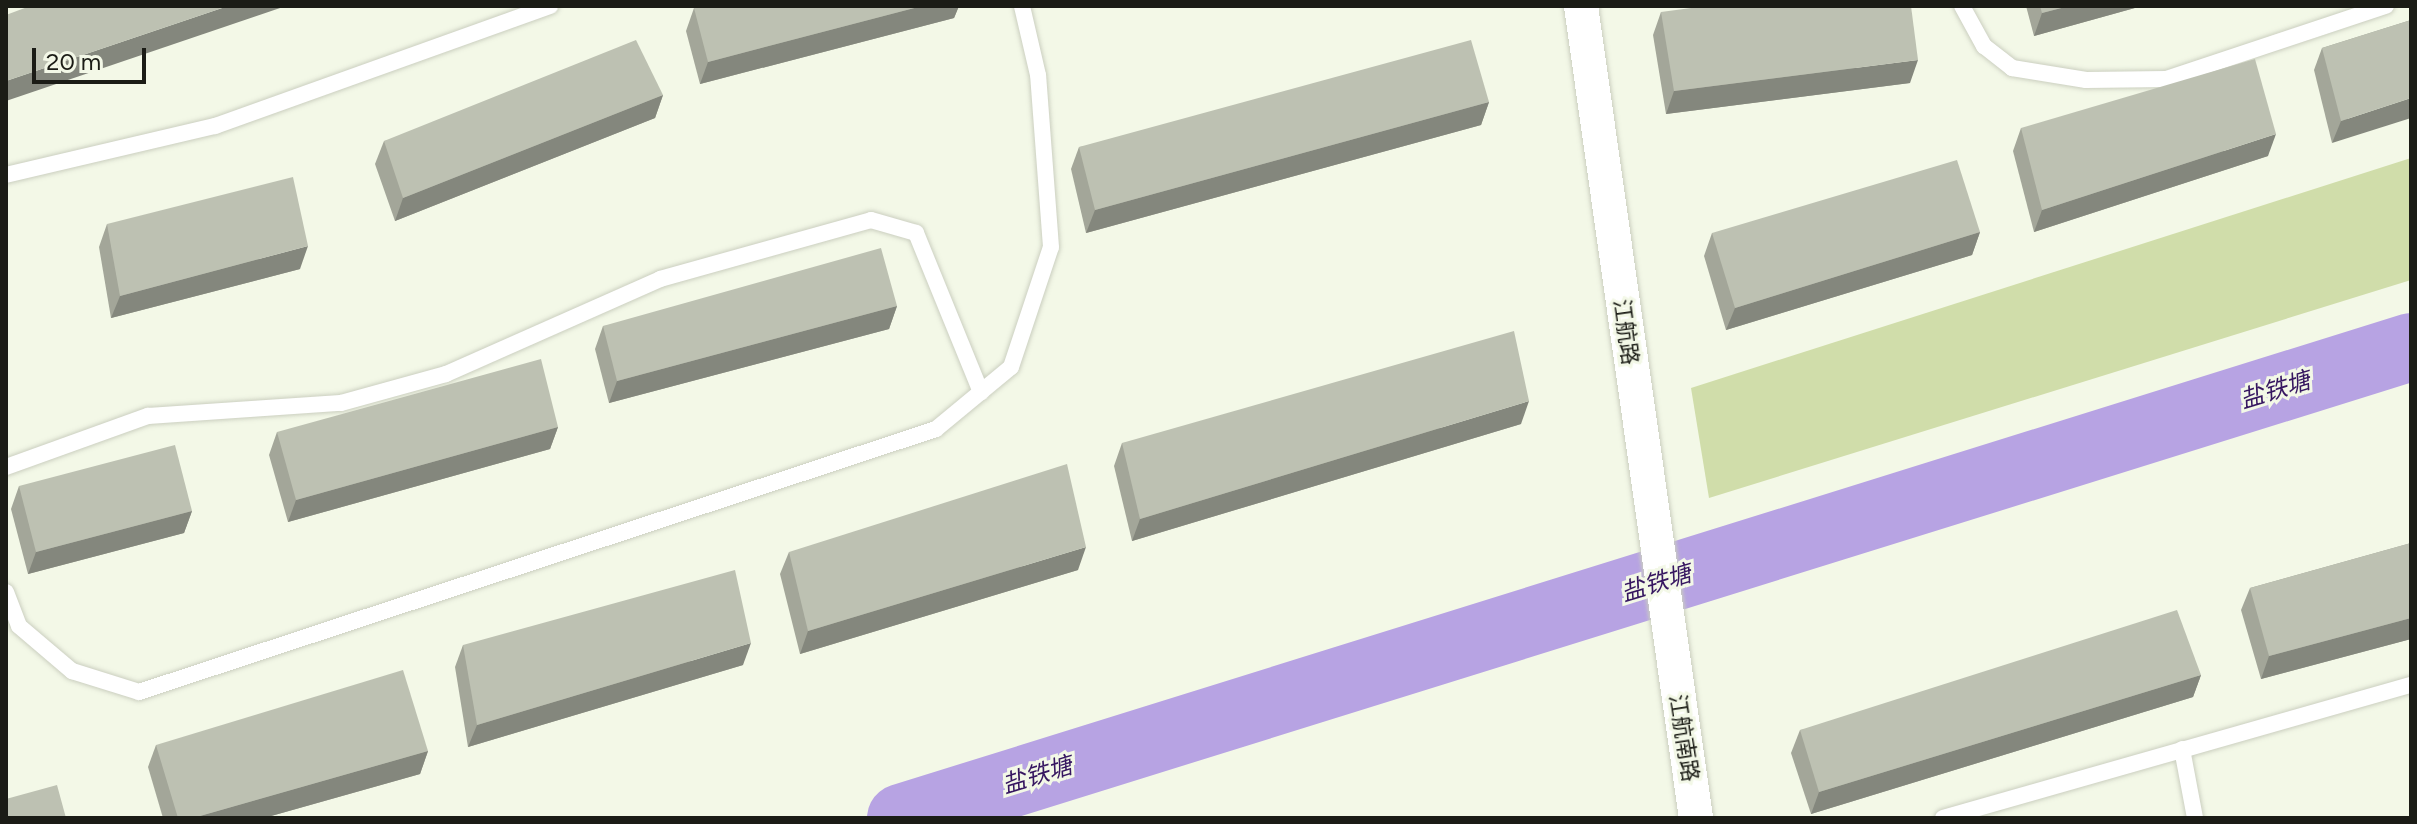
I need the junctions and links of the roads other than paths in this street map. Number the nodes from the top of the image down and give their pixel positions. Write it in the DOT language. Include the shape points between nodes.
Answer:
graph roads {
  1 [pos="550,6"];
  2 [pos="1022,6"];
  3 [pos="1581,6"];
  4 [pos="1962,6"];
  5 [pos="2386,6"];
  6 [pos="6,175"];
  7 [pos="981,392"];
  8 [pos="6,467"];
  9 [pos="6,592"];
  10 [pos="1672,658"];
  11 [pos="2411,685"];
  12 [pos="2182,749"];
  13 [pos="1696,818"];
  14 [pos="1943,818"];
  15 [pos="2195,818"];
  1 -- 6 [label="lane" via="215,126"];
  2 -- 7 [label="lane" via="1038,75 1051,247 1011,367"];
  3 -- 10 [label="street, 江航路"];
  4 -- 5 [label="lane" via="1984,46 2012,68 2086,80 2166,79"];
  7 -- 8 [label="lane" via="916,233 871,220 660,279 446,374 341,403 148,416"];
  7 -- 9 [label="lane" via="936,429 139,692 72,671 19,626"];
  10 -- 13 [label="street, 江航南路"];
  11 -- 12 [label="lane"];
  12 -- 14 [label="lane"];
  12 -- 15 [label="lane"];
}
